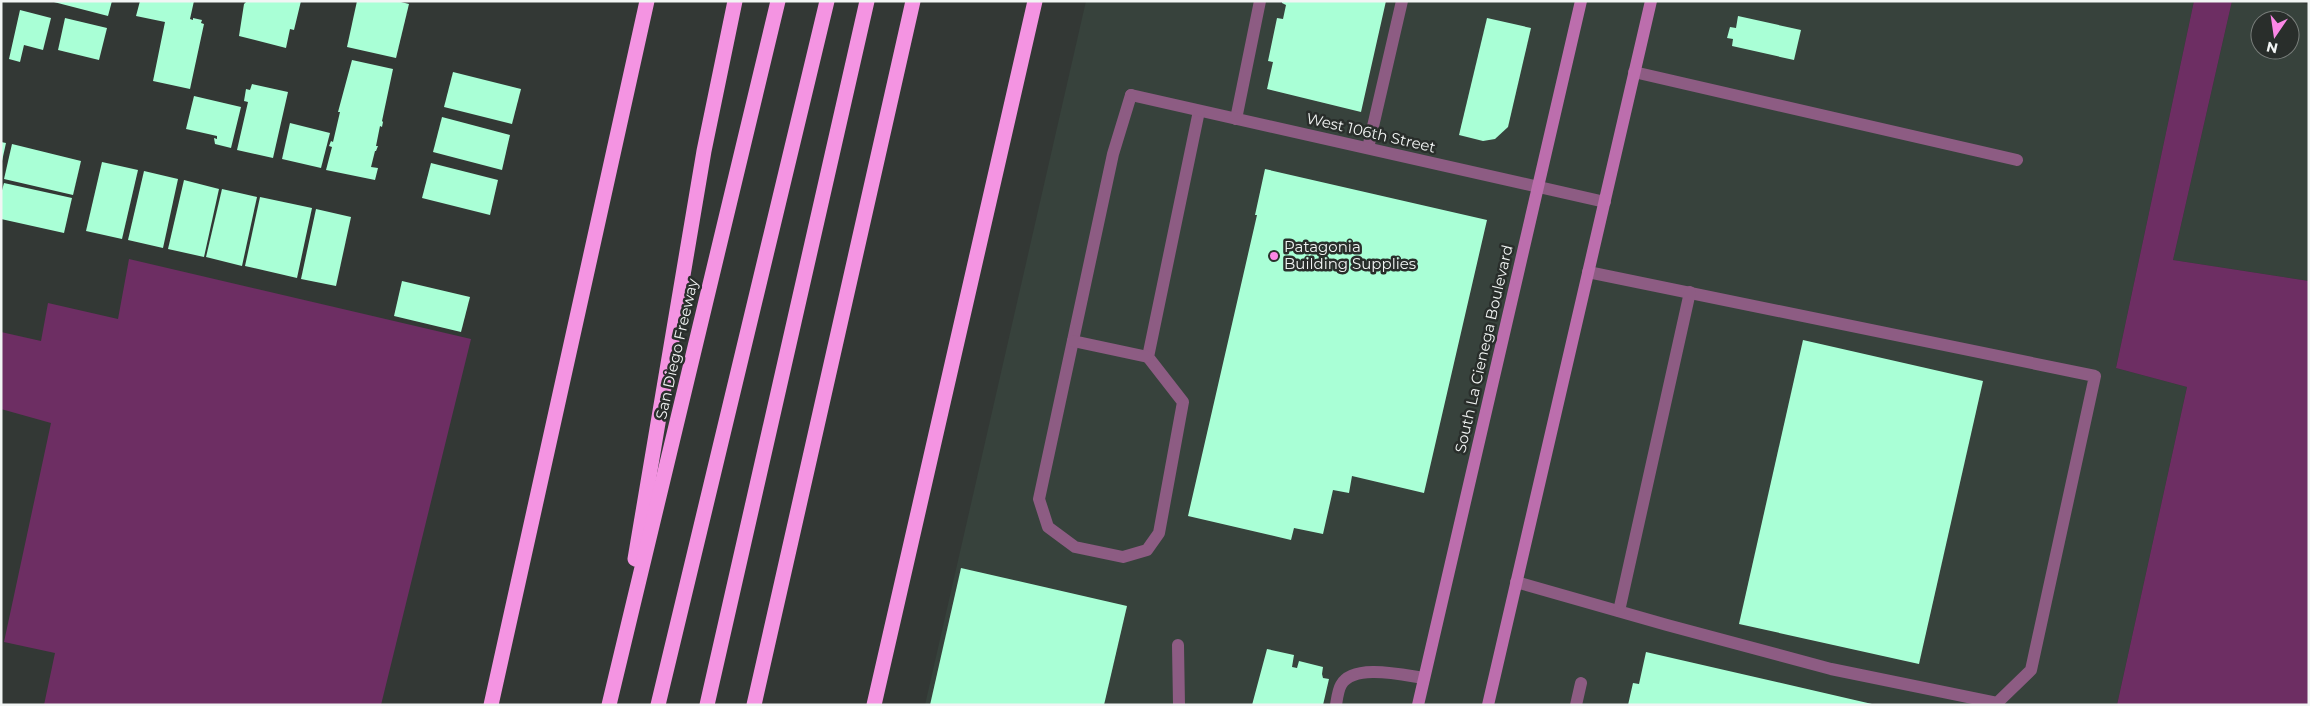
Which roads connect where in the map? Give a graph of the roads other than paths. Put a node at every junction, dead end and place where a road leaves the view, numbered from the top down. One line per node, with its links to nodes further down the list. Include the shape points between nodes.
1 (647, 1): 29 (highway)
2 (734, 1): 28 (highway, via 704,151)
3 (778, 1): 28 (highway, San Diego Freeway)
4 (827, 1): 30 (highway)
5 (867, 1): 31 (highway)
6 (913, 1): 32 (highway)
7 (1035, 1): 33 (highway)
8 (1260, 1): 14 (street)
9 (1402, 1): 15 (street)
10 (1581, 1): 17 (main road, South La Cienega Boulevard)
11 (1650, 1): 12 (main road)
12 (1634, 72): 16 (street); 18 (main road)
13 (1199, 111): 14 (street, West 106th Street); 21 (street, West 106th Street, via 1131,96 1113,154); 22 (street)
14 (1236, 119): 15 (street, West 106th Street)
15 (1368, 148): 17 (street, West 106th Street)
16 (2017, 160)
17 (1538, 187): 18 (street, West 106th Street); 26 (main road, South La Cienega Boulevard)
18 (1605, 202): 19 (main road)
19 (1588, 272): 20 (street); 23 (main road)
20 (1690, 292): 24 (street); 24 (street, via 2095,376 2031,670 1997,703 1831,668)
21 (1072, 341): 22 (street); 22 (street, via 1039,498 1048,528 1076,547 1123,557 1147,550 1159,534 1183,402)
22 (1148, 357)
23 (1516, 582): 24 (street); 37 (main road)
24 (1619, 611)
25 (1178, 645): 34 (street)
26 (1424, 678): 35 (street, via 1378,672 1354,673 1341,685); 36 (main road, South La Cienega Boulevard)
27 (1581, 683): 38 (street)
28 (611, 699)
29 (491, 705)
30 (658, 705)
31 (707, 705)
32 (754, 705)
33 (874, 705)
34 (1179, 705)
35 (1336, 705)
36 (1418, 705)
37 (1488, 705)
38 (1576, 705)

